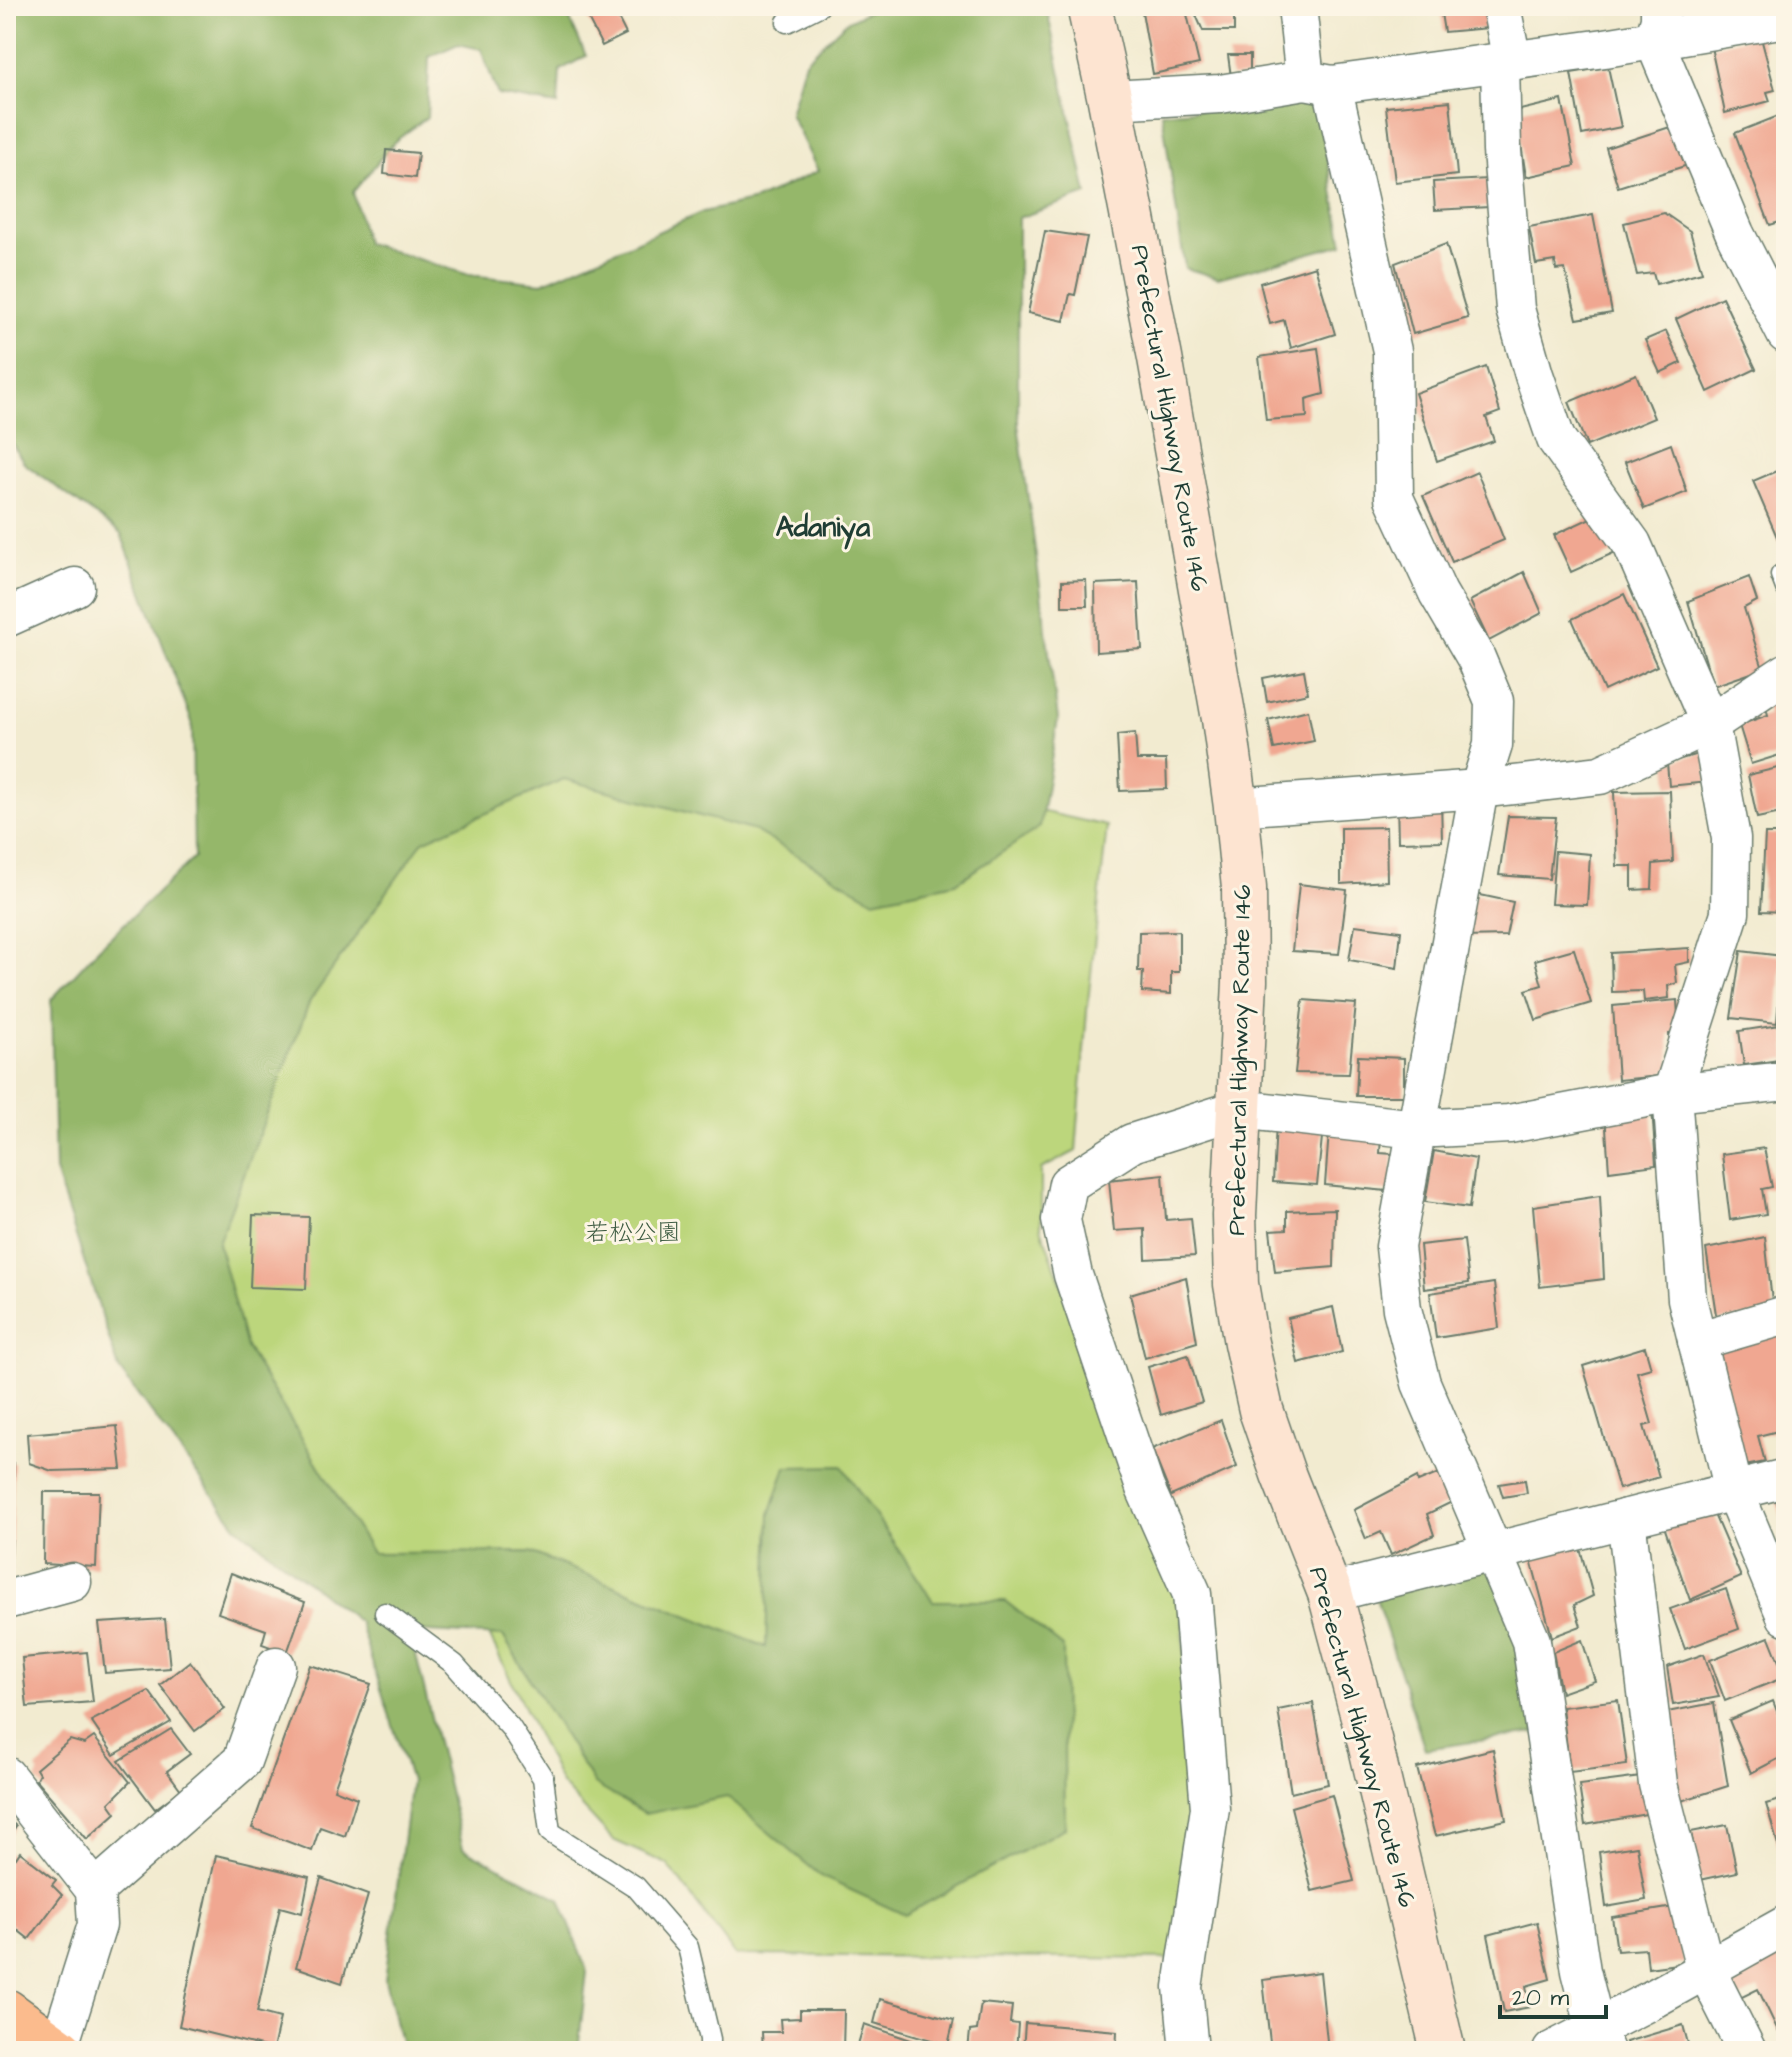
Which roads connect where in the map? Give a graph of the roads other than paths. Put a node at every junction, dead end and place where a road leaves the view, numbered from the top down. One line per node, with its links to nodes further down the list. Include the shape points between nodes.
1 (819, 6): 6 (lane)
2 (1089, 6): 10 (main road, Prefectural Highway Route 146)
3 (1297, 6): 9 (street)
4 (1501, 6): 8 (street)
5 (1786, 18): 7 (street)
6 (787, 22)
7 (1657, 23): 8 (street); 11 (street, via 1735,234)
8 (1506, 62): 9 (street); 15 (street, via 1502,151 1515,309 1534,375 1556,439 1632,544)
9 (1318, 82): 10 (street); 16 (street, via 1392,351 1394,498 1494,701 1493,745)
10 (1110, 100): 17 (main road, Prefectural Highway Route 146)
11 (1786, 334)
12 (75, 587): 13 (street)
13 (6, 618)
14 (1786, 673): 15 (street)
15 (1710, 724): 16 (street, via 1600,775); 19 (street, via 1731,838 1730,913)
16 (1479, 789): 17 (street); 21 (street)
17 (1236, 807): 20 (main road, Prefectural Highway Route 146, via 1245,981)
18 (1786, 1081): 19 (street)
19 (1672, 1093): 21 (street, via 1509,1124); 23 (street, via 1687,1299)
20 (1239, 1109): 21 (street); 29 (main road, Prefectural Highway Route 146, via 1236,1284 1246,1343 1261,1410); 42 (street, via 1132,1143 1068,1184 1061,1220 1073,1275 1145,1488 1192,1594 1210,1808 1183,1987)
21 (1416, 1129): 27 (street, via 1395,1247 1402,1309 1421,1383)
22 (1786, 1315): 23 (street)
23 (1697, 1341): 25 (street)
24 (1786, 1478): 25 (street)
25 (1734, 1491): 26 (street); 32 (street)
26 (1626, 1518): 27 (street); 37 (street, via 1658,1784)
27 (1492, 1551): 29 (street); 39 (street, via 1531,1641 1581,1971)
28 (72, 1582): 30 (street)
29 (1330, 1593): 43 (main road, Prefectural Highway Route 146)
30 (6, 1600)
31 (385, 1613): 41 (lane, via 454,1664 510,1727 543,1778 550,1832 636,1887 688,1947)
32 (1786, 1616)
33 (276, 1666): 35 (street, via 242,1761)
34 (6, 1776): 35 (street)
35 (95, 1890): 40 (street, via 97,1925)
36 (1786, 1925): 37 (street)
37 (1705, 1968): 39 (street); 45 (street)
38 (6, 2011): 40 (main road)
39 (1601, 2040): 44 (street)
40 (60, 2050)
41 (710, 2051)
42 (1189, 2051)
43 (1443, 2051)
44 (1552, 2051)
45 (1747, 2051)

